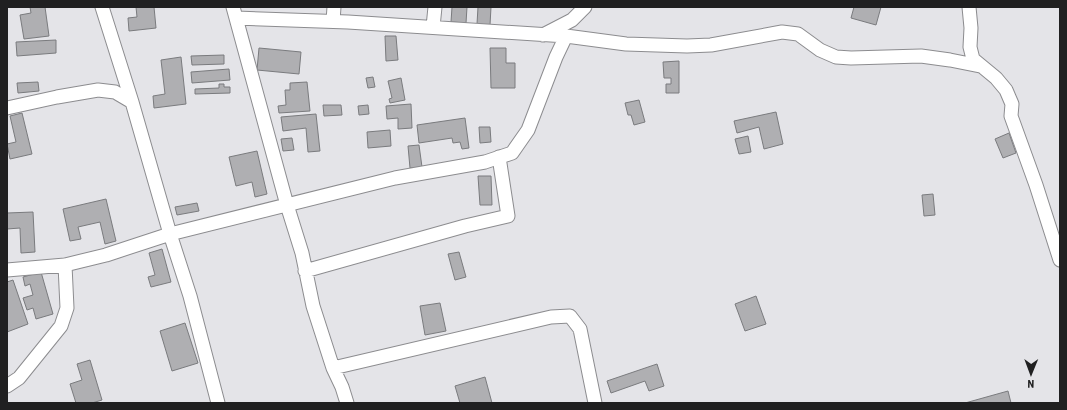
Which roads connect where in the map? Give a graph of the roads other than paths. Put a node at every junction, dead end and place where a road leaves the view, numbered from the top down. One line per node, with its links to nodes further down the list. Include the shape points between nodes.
1 (102, 7): 12 (street)
2 (334, 7): 7 (street)
3 (435, 7): 8 (street)
4 (585, 7): 9 (street, via 572,20)
5 (969, 7): 11 (street, via 970,47 973,59)
6 (235, 12): 7 (street); 15 (street)
7 (333, 21): 8 (street)
8 (433, 27): 9 (street)
9 (543, 35): 10 (street)
10 (566, 36): 11 (street, via 626,44 687,46 711,45 782,32 798,34 820,50 836,57 921,56); 14 (street, via 528,130 512,153)
11 (980, 66): 17 (street, via 996,78 1006,90 1012,104 1011,116)
12 (132, 102): 13 (street, via 115,92 98,90); 16 (street)
13 (7, 108)
14 (499, 157): 15 (street, via 485,162 395,178); 20 (street, via 508,216)
15 (287, 205): 16 (street); 20 (street)
16 (170, 234): 18 (street, via 106,255); 23 (street, via 190,296)
17 (1060, 260)
18 (65, 265): 19 (street); 22 (street, via 67,308 61,326 19,378)
19 (7, 270)
20 (305, 271): 21 (street, via 313,306)
21 (333, 368): 24 (street); 25 (street, via 551,317 570,316 580,329)
22 (7, 386)
23 (218, 403)
24 (347, 403)
25 (596, 403)

